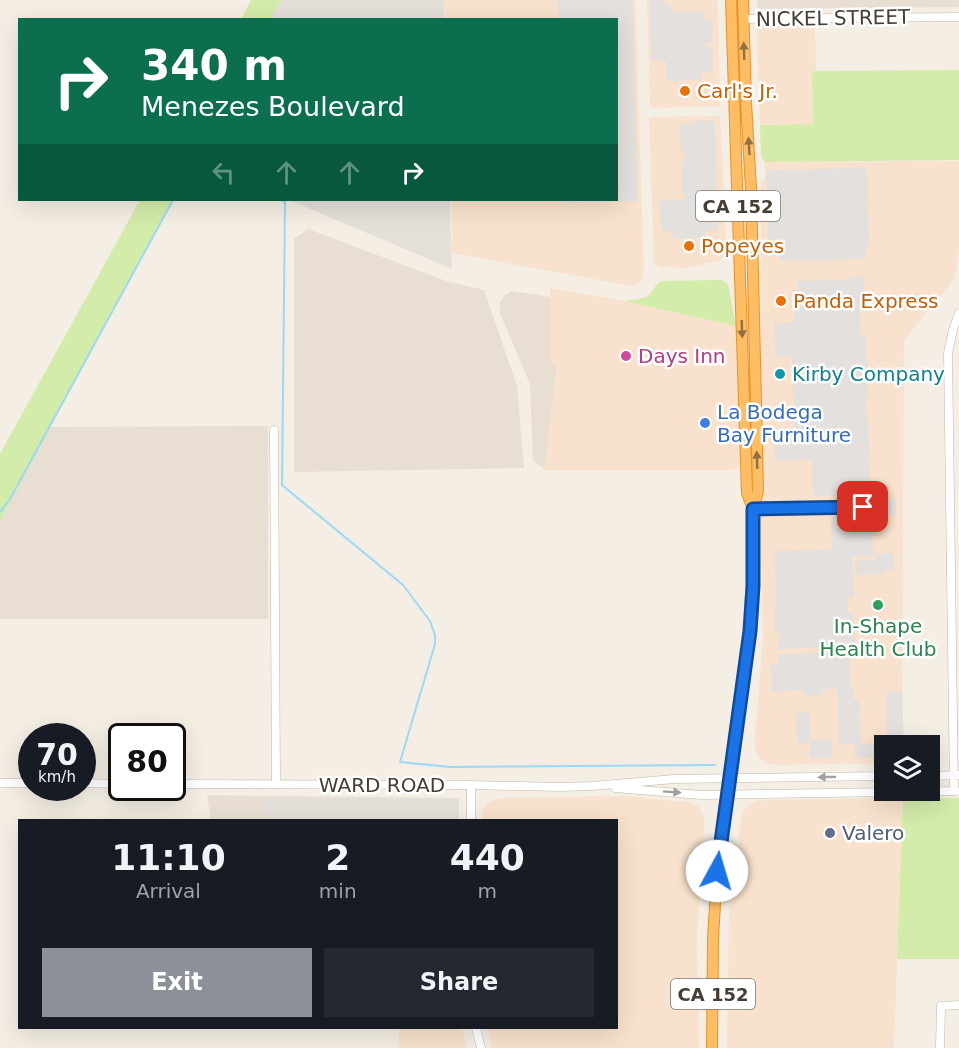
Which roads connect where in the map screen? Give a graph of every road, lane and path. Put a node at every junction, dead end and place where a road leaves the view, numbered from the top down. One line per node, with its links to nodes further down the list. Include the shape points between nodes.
1 (731, 0): 10 (highway, CA 152, one-way to 10, via 747,493)
2 (743, 0): 4 (highway, CA 152)
3 (959, 17): 4 (street, NICKEL STREET)
4 (743, 19): 10 (highway, CA 152, one-way to 4, via 758,492)
5 (959, 313): 6 (street)
6 (948, 353): 7 (street); 11 (street)
7 (959, 353)
8 (274, 430): 19 (street)
9 (863, 507): 10 (street)
10 (753, 509): 15 (highway, CA 152, via 750,631)
11 (955, 685): 12 (street)
12 (956, 775): 14 (street); 22 (street)
13 (874, 776): 15 (street, WARD ROAD, one-way to 15)
14 (940, 776)
15 (730, 777): 21 (street, WARD ROAD); 23 (highway, CA 152)
16 (0, 783): 17 (street)
17 (18, 783)
18 (186, 784): 19 (street, WARD ROAD)
19 (276, 784): 20 (street, WARD ROAD)
20 (471, 785): 21 (street, WARD ROAD); 24 (street)
21 (592, 786): 23 (street, WARD ROAD, one-way to 23)
22 (957, 791): 23 (street, WARD ROAD)
23 (727, 795): 28 (highway, CA 152, via 716,886)
24 (471, 819)
25 (959, 1005): 29 (street, via 941,1006)
26 (476, 1029): 27 (street)
27 (481, 1048)
28 (712, 1048)
29 (940, 1048)

